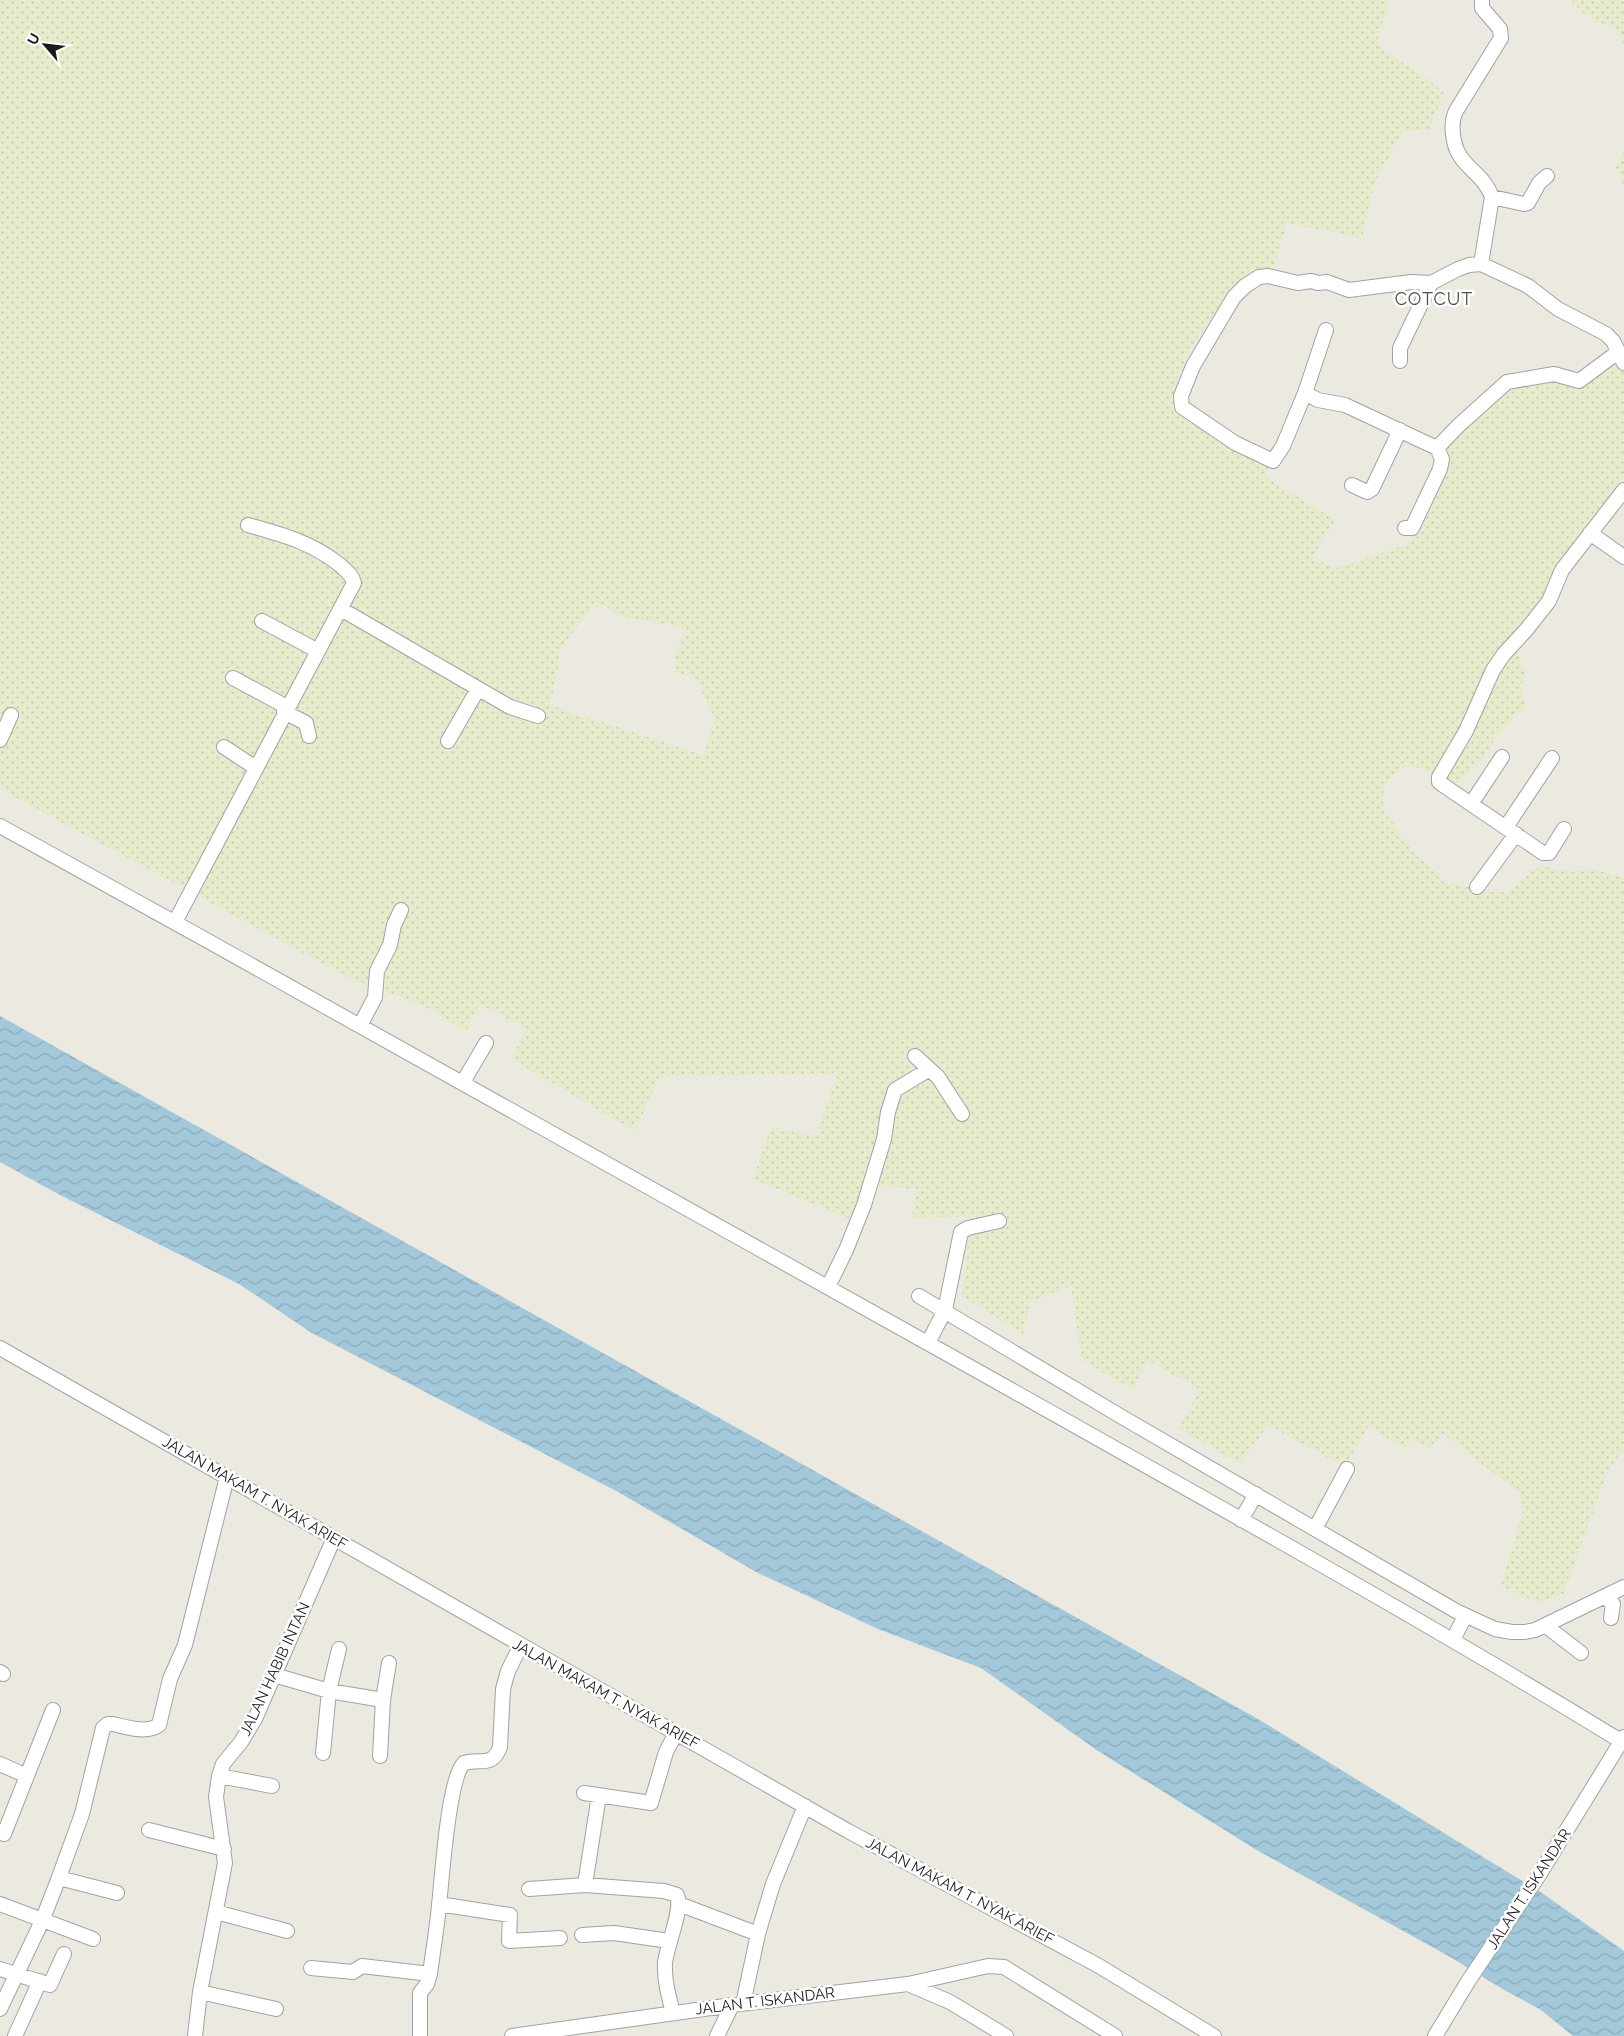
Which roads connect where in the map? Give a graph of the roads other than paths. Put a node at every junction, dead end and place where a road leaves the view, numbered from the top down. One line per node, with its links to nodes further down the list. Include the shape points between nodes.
1 (1482, 0): 3 (street, via 1482,8 1500,29 1501,38 1456,111 1452,124 1456,152 1488,187)
2 (1547, 176): 3 (street, via 1539,183 1528,203)
3 (1492, 197): 4 (street)
4 (1481, 264): 5 (street, via 1458,269); 7 (street, via 1528,286 1558,309 1606,334)
5 (1431, 283): 8 (street, via 1400,348); 9 (street, via 1411,282 1349,290 1327,282 1298,283 1259,277 1234,297 1193,366 1181,401 1186,411 1220,434 1273,461 1283,446)
6 (1326, 330): 9 (street)
7 (1621, 358): 11 (street, via 1579,381 1554,374 1507,382)
8 (1400, 361)
9 (1305, 393): 10 (street, via 1318,400 1345,405)
10 (1400, 430): 11 (street); 12 (street, via 1372,489 1367,492)
11 (1437, 448): 15 (street, via 1442,456 1442,466 1412,528)
12 (1352, 485)
13 (1624, 490): 16 (street)
14 (248, 526): 18 (street, via 305,542 351,575 354,583)
15 (1405, 528)
16 (1590, 533): 17 (street); 33 (street, via 1562,570 1549,601 1494,670 1466,731 1439,777 1442,785)
17 (1624, 557)
18 (341, 609): 20 (street); 22 (street)
19 (262, 621): 20 (street)
20 (318, 651): 23 (street)
21 (233, 678): 23 (street)
22 (478, 689): 25 (street, via 510,707); 28 (street)
23 (286, 709): 26 (street, via 306,723); 32 (street)
24 (11, 715): 27 (street)
25 (538, 716)
26 (310, 736)
27 (0, 740)
28 (448, 741)
29 (224, 747): 32 (street)
30 (1502, 757): 33 (street)
31 (1552, 758): 36 (street)
32 (256, 768): 39 (street)
33 (1472, 804): 36 (street)
34 (0, 826): 39 (street)
35 (1564, 829): 36 (street, via 1546,854)
36 (1510, 830): 37 (street)
37 (1477, 886)
38 (401, 910): 40 (street, via 390,945 377,971 375,997)
39 (177, 917): 40 (street)
40 (362, 1022): 44 (street)
41 (483, 1049): 44 (street)
42 (914, 1056): 43 (street)
43 (928, 1070): 45 (street, via 938,1077); 47 (street, via 895,1090 864,1204)
44 (462, 1082): 47 (street)
45 (962, 1114)
46 (999, 1222): 49 (street, via 961,1232)
47 (828, 1287): 50 (street)
48 (919, 1296): 49 (street)
49 (944, 1312): 50 (street); 54 (street)
50 (929, 1340): 55 (street)
51 (0, 1348): 53 (street, JALAN MAKAM T. NYAK ARIEF)
52 (1347, 1469): 56 (street)
53 (226, 1477): 57 (street, JALAN MAKAM T. NYAK ARIEF); 86 (street, via 185,1646 170,1679 159,1725 147,1729 108,1724 103,1728 82,1814)
54 (1255, 1496): 55 (street); 56 (street)
55 (1243, 1516): 63 (street)
56 (1315, 1529): 60 (street)
57 (334, 1538): 64 (street, JALAN MAKAM T. NYAK ARIEF); 68 (street, JALAN HABIB INTAN)
58 (1624, 1587): 59 (street)
59 (1605, 1597): 61 (street, via 1613,1604); 62 (street)
60 (1465, 1616): 62 (street, via 1495,1629 1512,1632); 63 (street)
61 (1610, 1618)
62 (1546, 1626): 66 (street)
63 (1453, 1640): 73 (street)
64 (520, 1646): 72 (street, JALAN MAKAM T. NYAK ARIEF); 91 (street, via 503,1689 497,1754 487,1761 464,1763 460,1769 449,1813)
65 (339, 1649): 69 (street)
66 (1581, 1653)
67 (389, 1663): 70 (street)
68 (274, 1675): 69 (street); 78 (street, JALAN HABIB INTAN, via 254,1719 223,1764)
69 (329, 1691): 70 (street); 74 (street)
70 (383, 1700): 75 (street)
71 (53, 1710): 77 (street)
72 (676, 1733): 81 (street, via 666,1752 651,1803); 82 (street, JALAN MAKAM T. NYAK ARIEF)
73 (1623, 1741): 123 (street, JALAN T. ISKANDAR)
74 (323, 1752)
75 (380, 1756)
76 (0, 1764): 77 (street)
77 (26, 1776): 84 (street)
78 (219, 1776): 79 (street); 85 (street, JALAN HABIB INTAN, via 216,1797)
79 (272, 1786)
80 (584, 1793): 81 (street)
81 (599, 1795): 87 (street)
82 (805, 1806): 96 (street, via 773,1884); 122 (street, JALAN MAKAM T. NYAK ARIEF, via 1099,1966)
83 (148, 1830): 85 (street)
84 (4, 1834)
85 (224, 1849): 93 (street, JALAN HABIB INTAN, via 225,1863)
86 (59, 1878): 89 (street); 94 (street)
87 (585, 1885): 88 (street); 92 (street, via 670,1892 677,1895)
88 (528, 1889)
89 (117, 1893)
90 (0, 1904): 94 (street)
91 (439, 1904): 98 (street, via 510,1916 509,1941); 105 (street)
92 (679, 1904): 96 (street); 100 (street)
93 (216, 1912): 95 (street); 108 (street, JALAN HABIB INTAN)
94 (42, 1921): 99 (street); 104 (street)
95 (287, 1931)
96 (758, 1934): 109 (street)
97 (582, 1935): 100 (street, via 614,1933)
98 (560, 1938)
99 (93, 1939)
100 (669, 1941): 112 (street, via 665,1965)
101 (64, 1954): 106 (street, via 50,1985)
102 (311, 1968): 105 (street, via 353,1972 362,1966)
103 (0, 1969): 104 (street)
104 (17, 1974): 106 (street); 110 (street)
105 (430, 1974): 116 (street, via 428,1984 420,1993)
106 (40, 1981): 114 (street)
107 (908, 1984): 109 (street, JALAN T. ISKANDAR); 120 (street, via 950,2002); 121 (street, JALAN T. ISKANDAR, via 988,1966 1004,1967)
108 (200, 1992): 111 (street); 115 (street, JALAN HABIB INTAN)
109 (738, 2004): 112 (street, JALAN T. ISKANDAR); 119 (street)
110 (0, 2009)
111 (276, 2009)
112 (673, 2013): 113 (street, JALAN T. ISKANDAR)
113 (606, 2022): 117 (street, JALAN T. ISKANDAR); 118 (street)
114 (15, 2036)
115 (195, 2036)
116 (420, 2036)
117 (512, 2036)
118 (602, 2036)
119 (717, 2036)
120 (1006, 2036)
121 (1115, 2036)
122 (1214, 2036)
123 (1435, 2036)

